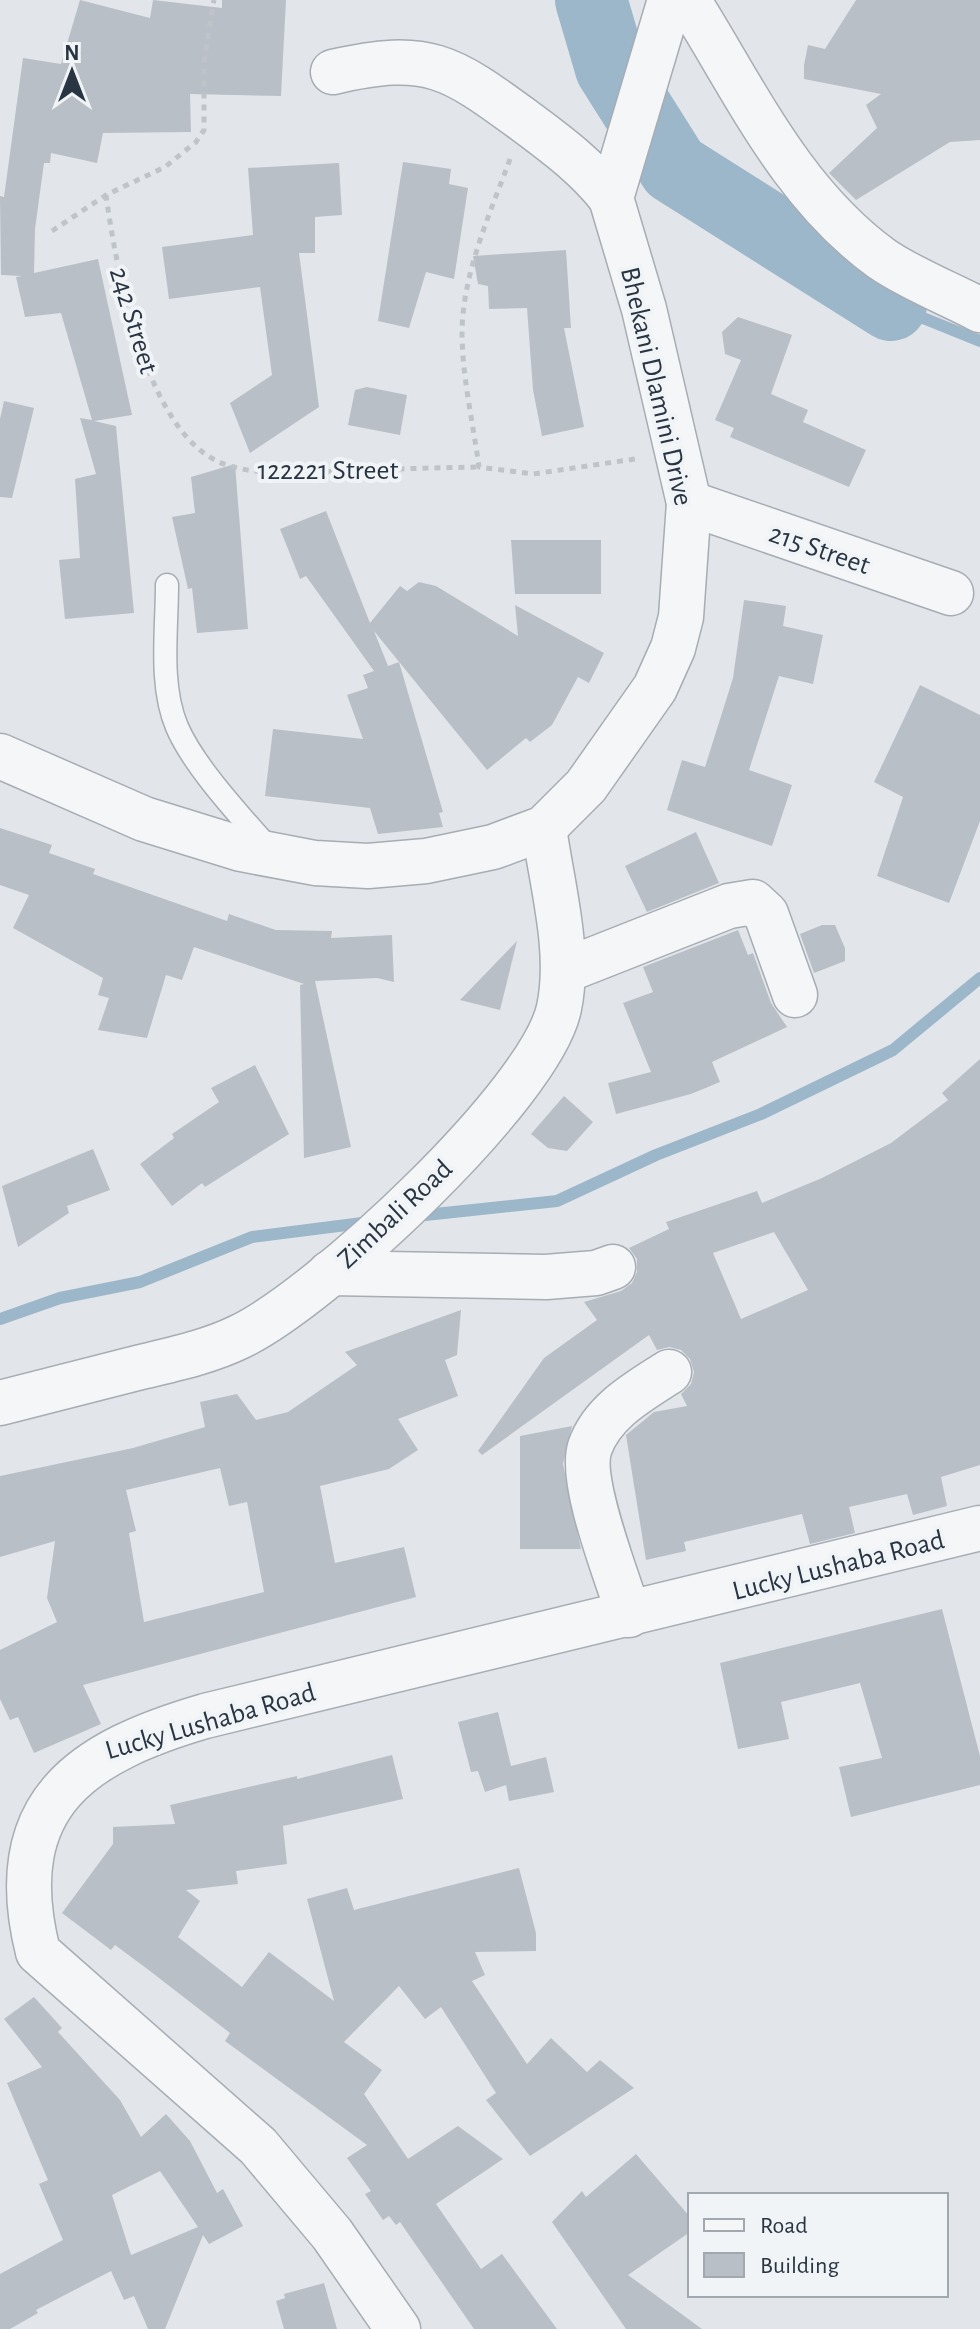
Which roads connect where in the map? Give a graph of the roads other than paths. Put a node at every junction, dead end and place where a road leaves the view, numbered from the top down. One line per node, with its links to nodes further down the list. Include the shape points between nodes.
1 (670, 0): 4 (street)
2 (688, 0): 5 (street, via 781,157 828,214 884,260)
3 (333, 72): 4 (street, Bhekani Dlamini Drive, via 375,62 421,64 470,80 588,169)
4 (616, 182): 6 (street, Bhekani Dlamini Drive)
5 (980, 310)
6 (689, 503): 8 (street, 215 Street); 10 (street, Bhekani Dlamini Drive, via 681,617 673,648 620,742)
7 (167, 585): 11 (lane, via 168,684 177,728 225,799)
8 (951, 593)
9 (0, 756): 11 (street, Bhekani Dlamini Drive, via 144,819)
10 (544, 828): 11 (street, Bhekani Dlamini Drive, via 493,847 426,861 368,866); 12 (street, Zimbali Road)
11 (275, 855)
12 (564, 971): 13 (street, via 729,906 753,902 766,914); 14 (street, Zimbali Road, via 559,1010 546,1046 524,1078 445,1168)
13 (795, 995)
14 (341, 1264): 15 (street, via 546,1277); 17 (street, Zimbali Road, via 240,1337)
15 (613, 1267)
16 (669, 1372): 19 (street, via 623,1402 589,1450 593,1498)
17 (0, 1403)
18 (980, 1528): 19 (street, Lucky Lushaba Road)
19 (629, 1615): 20 (street, Lucky Lushaba Road, via 130,1738 90,1755 33,1795 18,1814 10,1838 9,1893 17,1921 38,1952 258,2146 332,2234)
20 (398, 2329)

